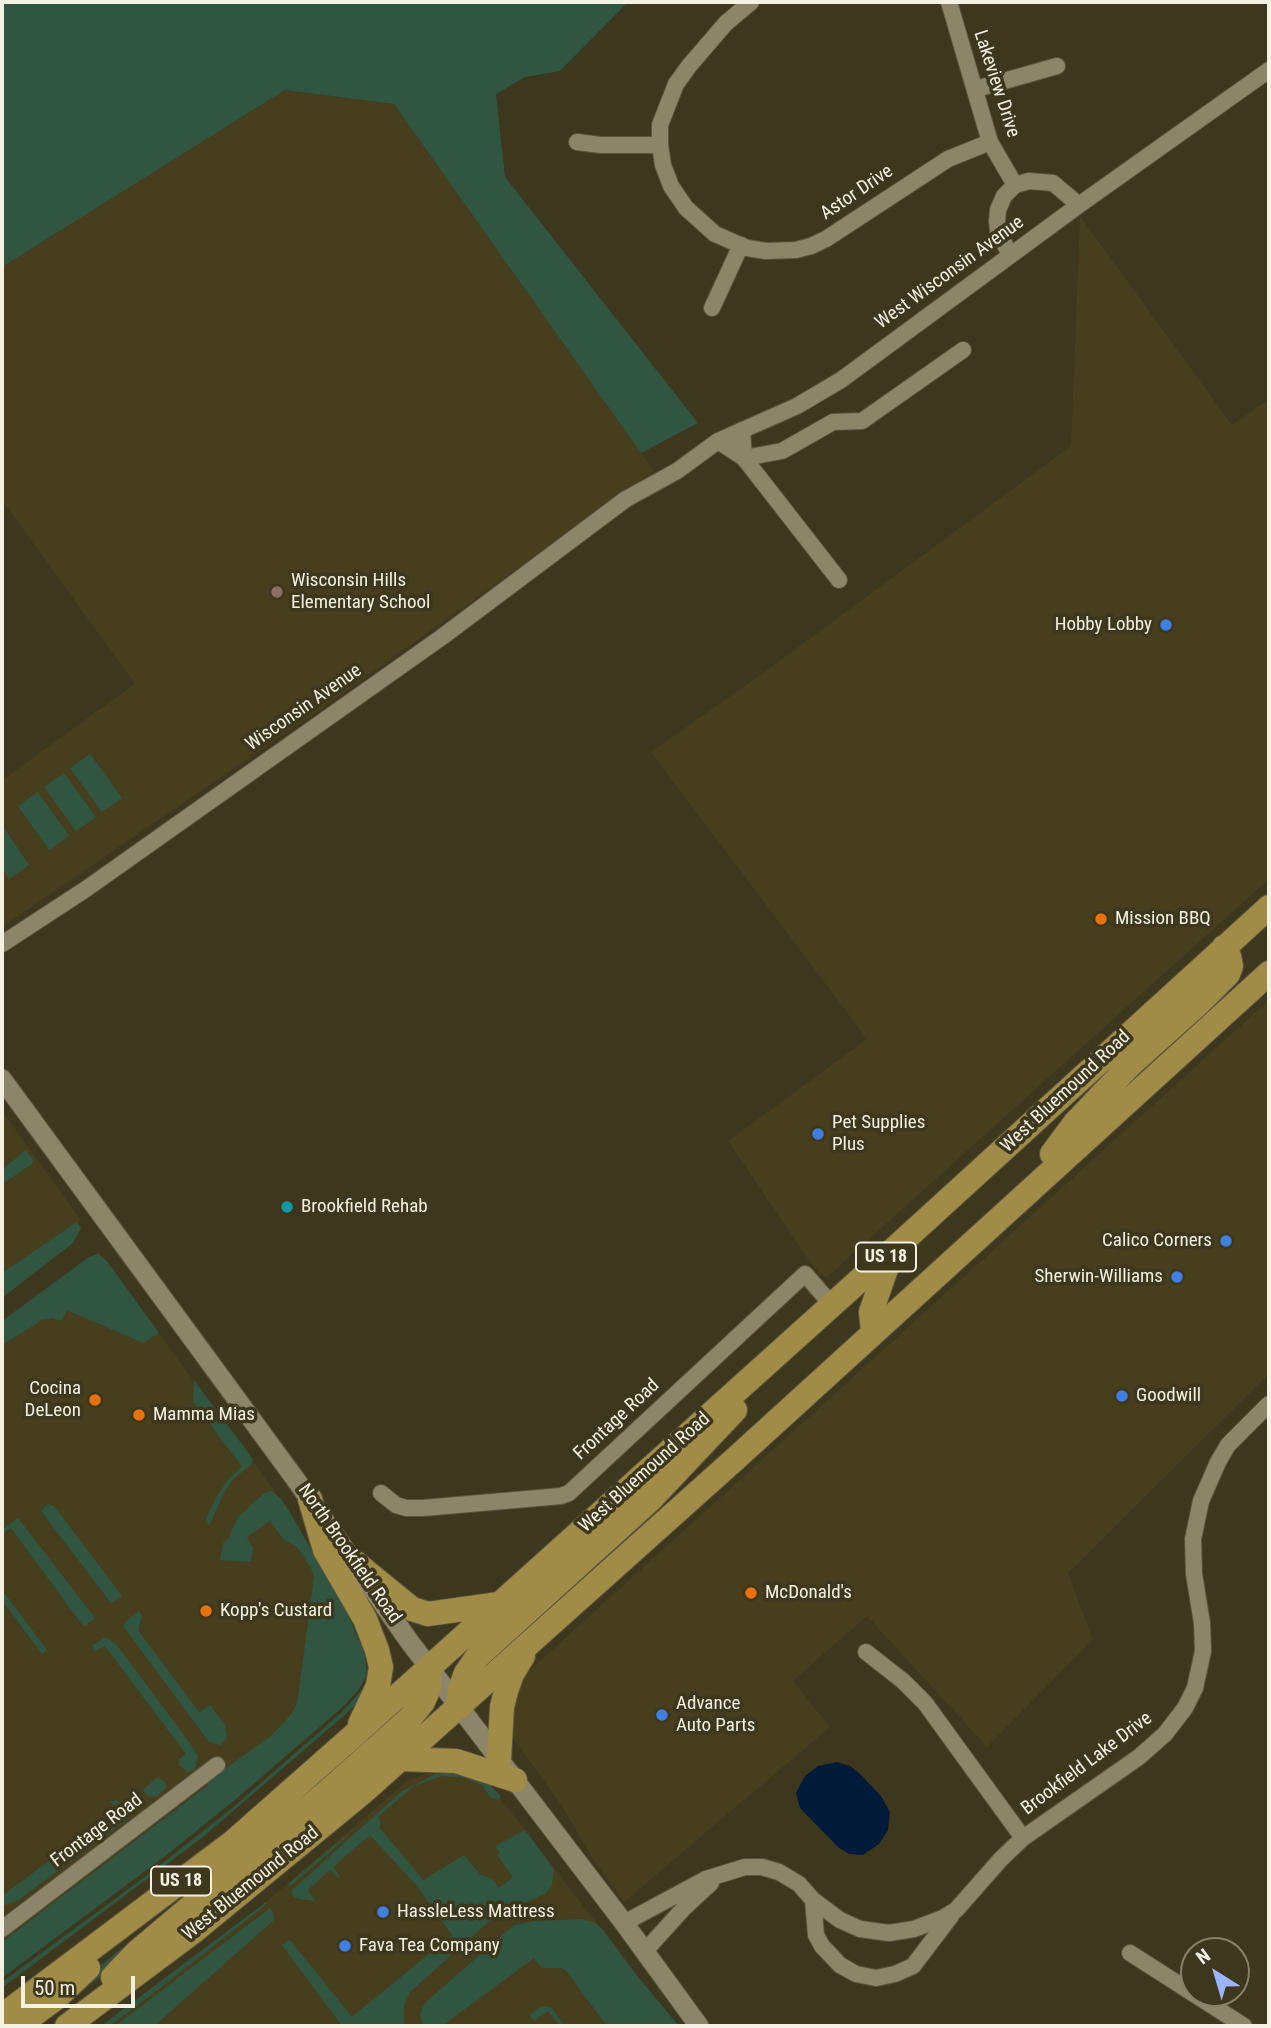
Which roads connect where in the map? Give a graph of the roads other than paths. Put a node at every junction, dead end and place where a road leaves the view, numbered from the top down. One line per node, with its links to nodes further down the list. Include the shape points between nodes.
1 (751, 2): 8 (street, via 726,23 676,84 660,125)
2 (949, 2): 5 (street, Lakeview Drive)
3 (1057, 66): 5 (street)
4 (1269, 70): 10 (street, West Wisconsin Avenue)
5 (976, 89): 7 (street, Lakeview Drive)
6 (577, 142): 8 (street)
7 (990, 142): 9 (street, Lakeview Drive); 11 (street, Astor Drive, via 948,159 811,246 781,252)
8 (660, 145): 11 (street, Astor Drive, via 671,186 685,208 715,234)
9 (1015, 186): 10 (street, via 1028,181 1053,183); 12 (street, via 1004,196 997,221)
10 (1079, 205): 12 (street, West Wisconsin Avenue)
11 (741, 245): 13 (street)
12 (1010, 255): 15 (street, West Wisconsin Avenue, via 841,380 797,406)
13 (712, 308)
14 (963, 350): 17 (street, via 862,421 833,422 782,451)
15 (742, 429): 16 (street, West Wisconsin Avenue); 17 (street)
16 (718, 441): 17 (street); 18 (street, West Wisconsin Avenue)
17 (744, 458): 19 (street)
18 (643, 489): 21 (street, Wisconsin Avenue, via 86,890)
19 (839, 580)
20 (1269, 907): 22 (main road, West Bluemound Road / US 18)
21 (2, 944)
22 (1224, 947): 25 (main road, via 1231,966 1228,974 1075,1123); 26 (main road, West Bluemound Road / US 18)
23 (1269, 973): 25 (main road, West Bluemound Road / US 18)
24 (2, 1079): 32 (street, North Brookfield Road)
25 (1023, 1195): 28 (main road, West Bluemound Road / US 18)
26 (892, 1251): 27 (main road, West Bluemound Road / US 18); 28 (main road, via 871,1312)
27 (832, 1305): 29 (main road, West Bluemound Road / US 18); 31 (street, Frontage Road, via 806,1274 569,1493 423,1508 396,1505)
28 (873, 1332): 35 (main road, West Bluemound Road / US 18)
29 (783, 1349): 34 (main road, West Bluemound Road / US 18); 38 (main road, via 730,1417 651,1499 477,1657 460,1689)
30 (1269, 1404): 44 (street, Brookfield Lake Drive, via 1228,1445 1201,1501 1193,1539 1203,1651 1195,1688 1185,1708 1165,1734 1139,1756)
31 (381, 1493)
32 (310, 1499): 33 (street, North Brookfield Road); 39 (main road, via 325,1550 365,1619 381,1667 373,1698)
33 (351, 1559): 34 (main road, via 412,1609 428,1614); 37 (street, North Brookfield Road)
34 (499, 1604): 37 (main road, West Bluemound Road / US 18)
35 (534, 1640): 38 (main road, West Bluemound Road / US 18); 41 (main road, via 506,1691)
36 (866, 1653): 44 (street, via 925,1703)
37 (429, 1667): 38 (street, North Brookfield Road); 39 (main road, West Bluemound Road / US 18); 55 (main road, via 429,1688 410,1718 137,1952)
38 (459, 1707): 40 (main road, West Bluemound Road / US 18); 41 (street, North Brookfield Road)
39 (352, 1737): 48 (main road, West Bluemound Road / US 18, via 233,1842)
40 (400, 1759): 43 (main road, via 456,1761); 55 (main road, West Bluemound Road / US 18, via 255,1883)
41 (499, 1759): 43 (street, North Brookfield Road)
42 (217, 1765): 50 (street, Frontage Road)
43 (515, 1780): 49 (street, North Brookfield Road)
44 (1023, 1838): 47 (street, Brookfield Lake Drive)
45 (728, 1871): 46 (street, Brookfield Lake Drive, via 762,1867 779,1872); 49 (street, Brookfield Lake Drive); 51 (street, via 684,1908)
46 (813, 1900): 47 (street, Brookfield Lake Drive, via 860,1929 889,1933 929,1925); 47 (street, Brookfield Lake Drive, via 816,1935 822,1946 840,1965 876,1978 913,1966)
47 (956, 1910)
48 (139, 1914): 53 (main road, West Bluemound Road / US 18); 54 (main road, via 77,1979)
49 (624, 1923): 51 (street, North Brookfield Road)
50 (2, 1929)
51 (645, 1951): 56 (street, North Brookfield Road)
52 (1130, 1953): 57 (street)
53 (2, 2015)
54 (18, 2026)
55 (67, 2026)
56 (699, 2026)
57 (1244, 2026)

